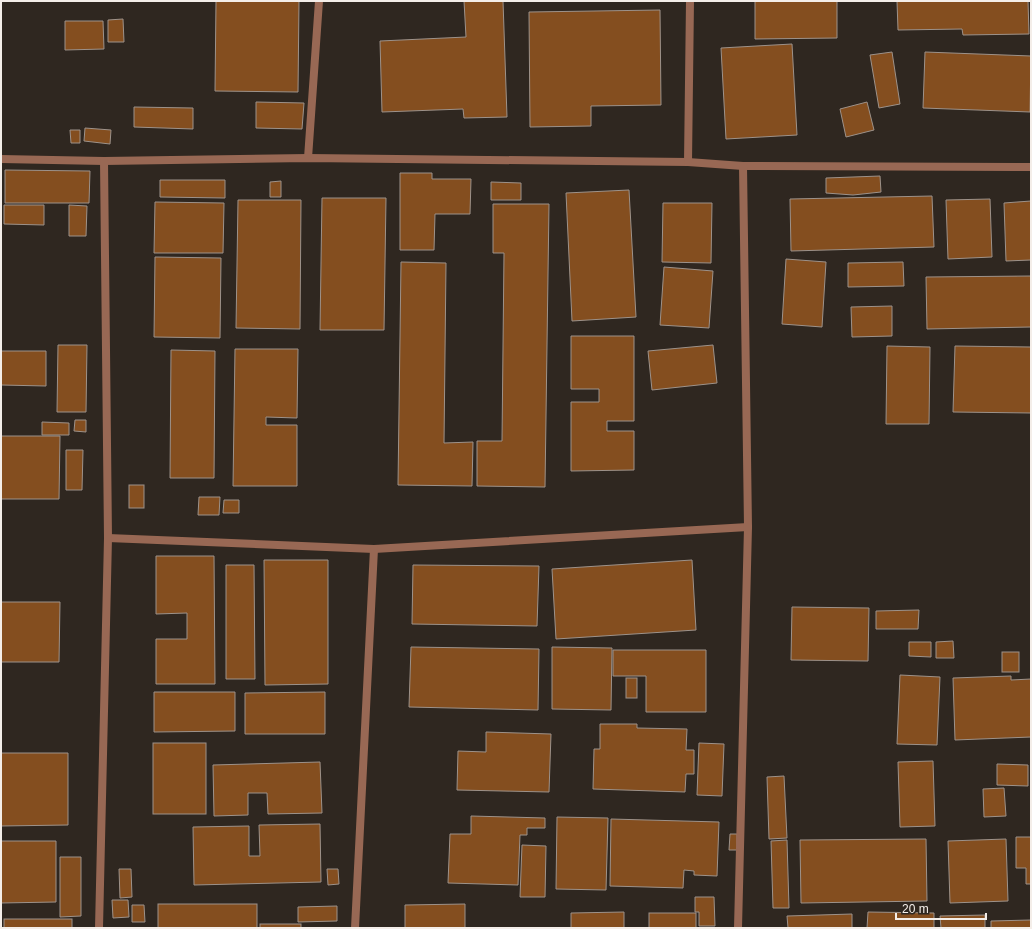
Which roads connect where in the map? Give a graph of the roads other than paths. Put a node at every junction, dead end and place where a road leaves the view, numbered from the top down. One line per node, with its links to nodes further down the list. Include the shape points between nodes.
1 (319, 1): 3 (street)
2 (690, 1): 6 (street)
3 (308, 158): 5 (street); 6 (street)
4 (1, 159): 5 (street)
5 (104, 161): 10 (street)
6 (688, 162): 7 (street)
7 (743, 166): 8 (street); 9 (street)
8 (1031, 167)
9 (748, 527): 11 (street); 14 (street)
10 (108, 538): 11 (street); 12 (street)
11 (374, 549): 13 (street)
12 (99, 928)
13 (354, 928)
14 (738, 928)

